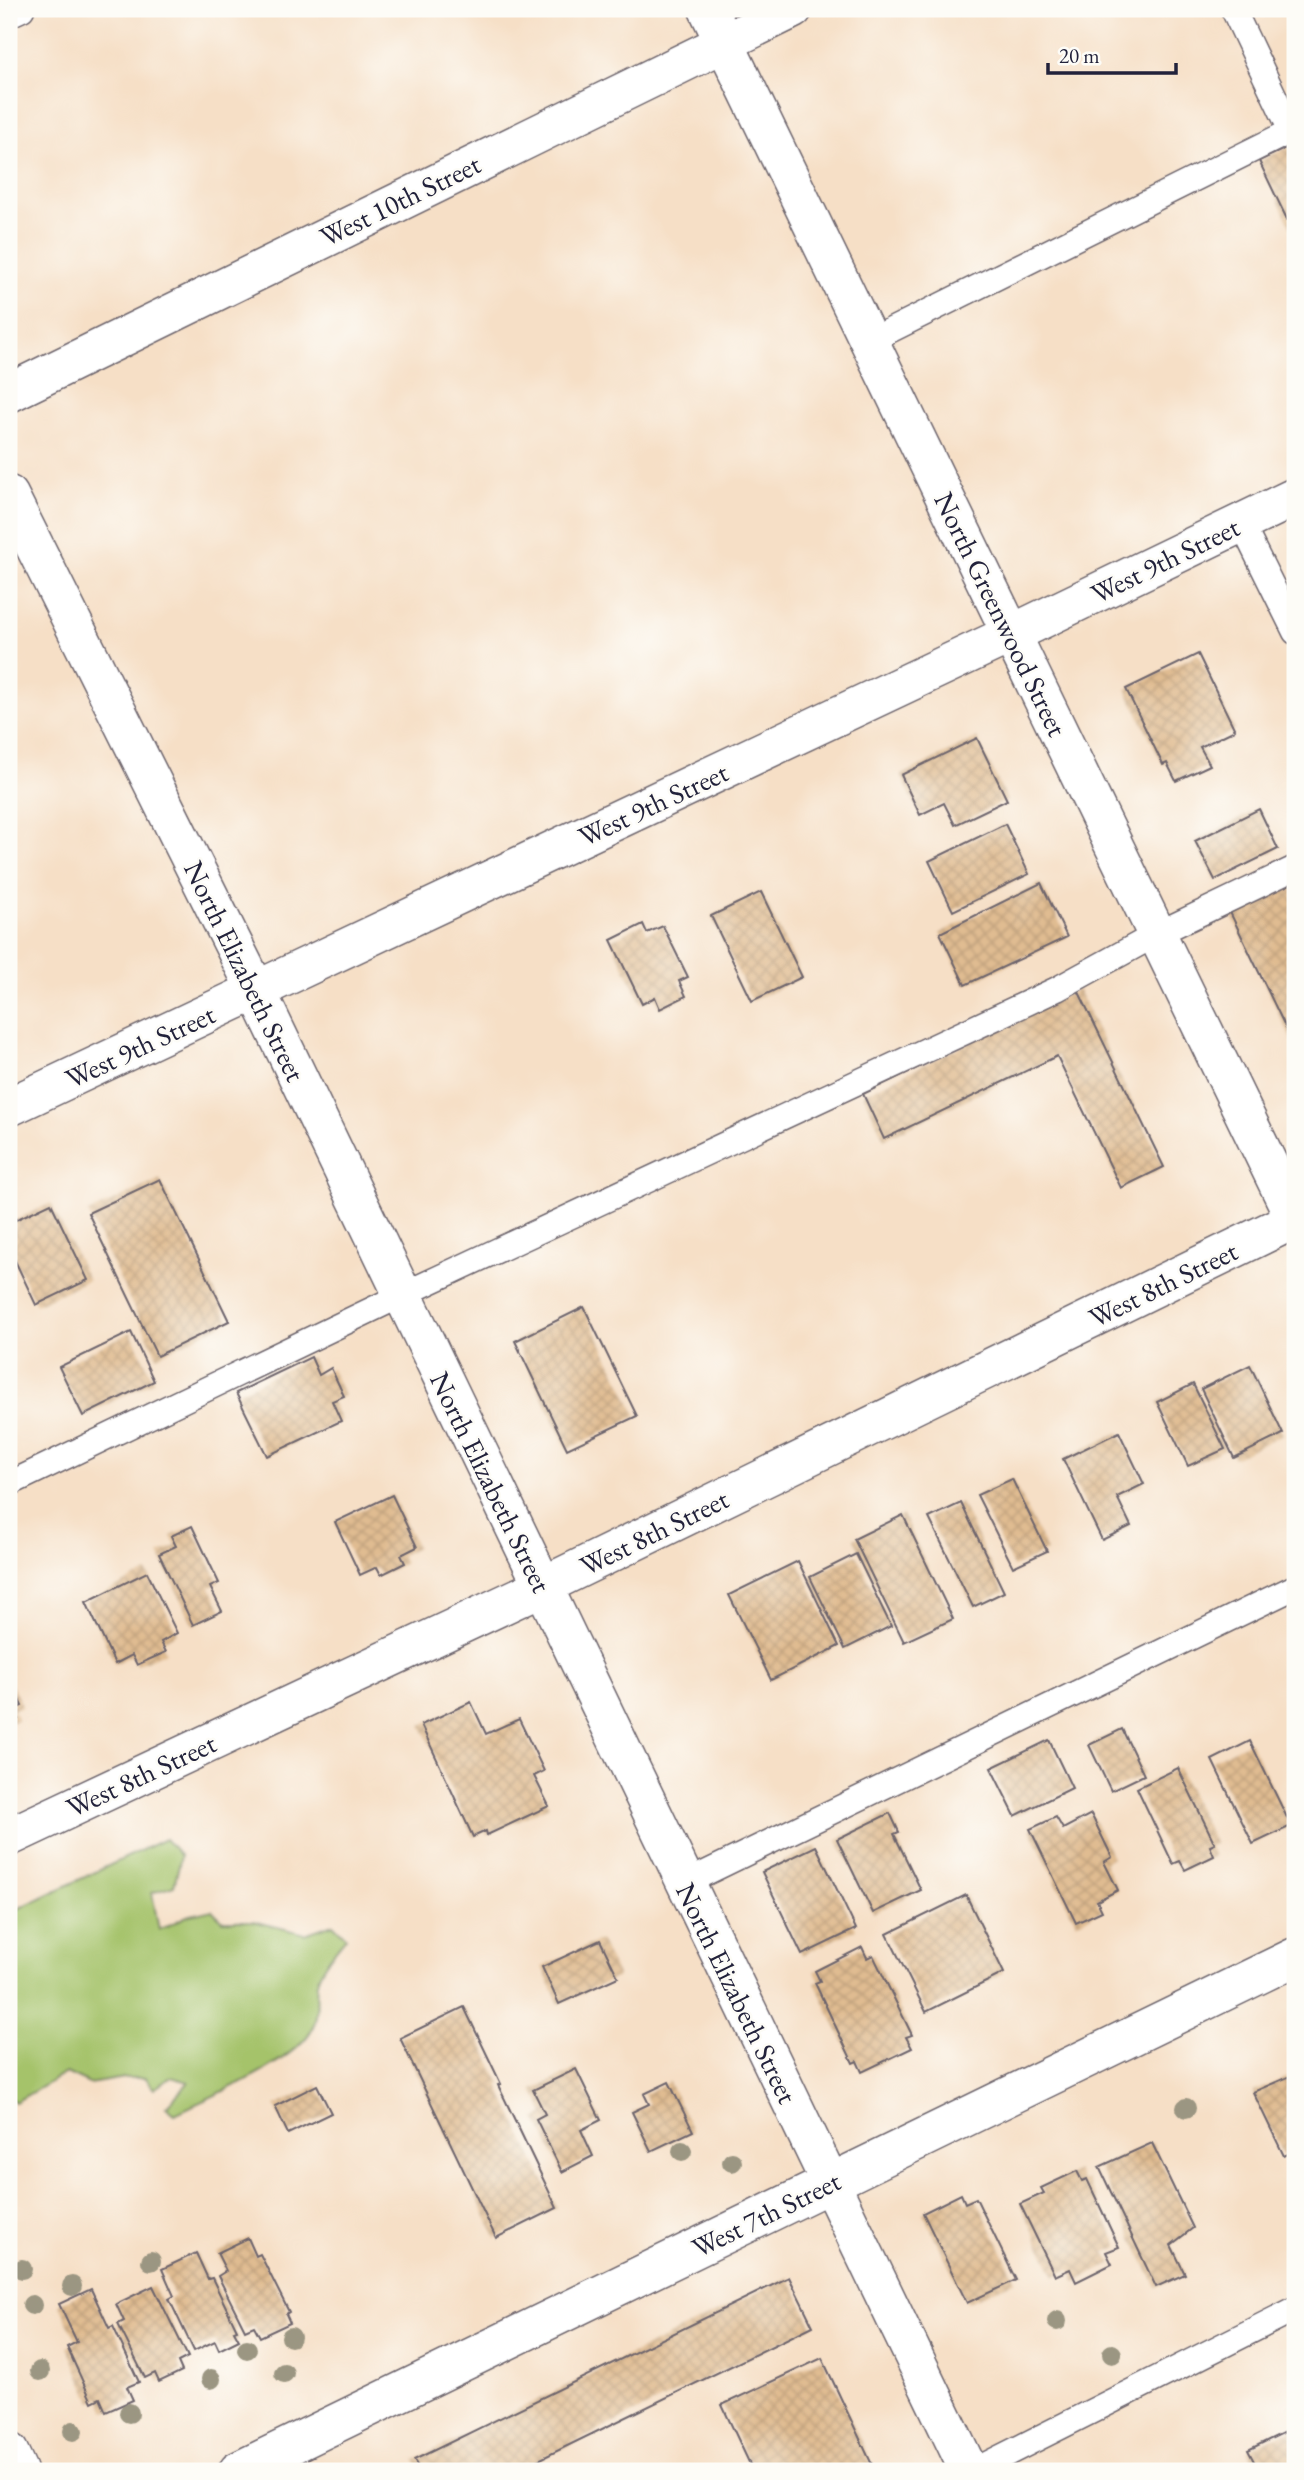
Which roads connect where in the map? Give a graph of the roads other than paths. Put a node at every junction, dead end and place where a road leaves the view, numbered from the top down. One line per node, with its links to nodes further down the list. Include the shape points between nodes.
1 (22, 9): 4 (lane)
2 (793, 9): 5 (street, West 10th Street)
3 (1233, 9): 6 (lane)
4 (9, 15)
5 (715, 25): 7 (street, North Greenwood Street); 8 (street, West 10th Street)
6 (1293, 130): 7 (lane)
7 (869, 341): 13 (street, North Greenwood Street)
8 (9, 393)
9 (9, 495): 16 (street, North Elizabeth Street)
10 (1295, 497): 11 (street, West 9th Street)
11 (1241, 523): 12 (lane); 13 (street, West 9th Street)
12 (1295, 632)
13 (1011, 634): 15 (street, North Greenwood Street); 16 (street, West 9th Street)
14 (1295, 868): 15 (lane)
15 (1157, 934): 18 (street, North Greenwood Street); 19 (lane, via 1057,989)
16 (257, 992): 17 (street, West 9th Street); 19 (street, North Elizabeth Street)
17 (9, 1107)
18 (1295, 1219): 21 (street, West 8th Street)
19 (401, 1294): 20 (lane); 21 (street, North Elizabeth Street)
20 (9, 1484)
21 (541, 1587): 23 (street, West 8th Street); 24 (street, North Elizabeth Street)
22 (1295, 1587): 24 (lane)
23 (9, 1837)
24 (685, 1883): 26 (street, North Elizabeth Street)
25 (1295, 1958): 26 (street, West 7th Street)
26 (829, 2183): 30 (street, West 7th Street); 31 (street, North Elizabeth Street)
27 (1295, 2309): 31 (lane)
28 (9, 2452): 29 (street)
29 (18, 2471)
30 (238, 2471)
31 (971, 2471)

